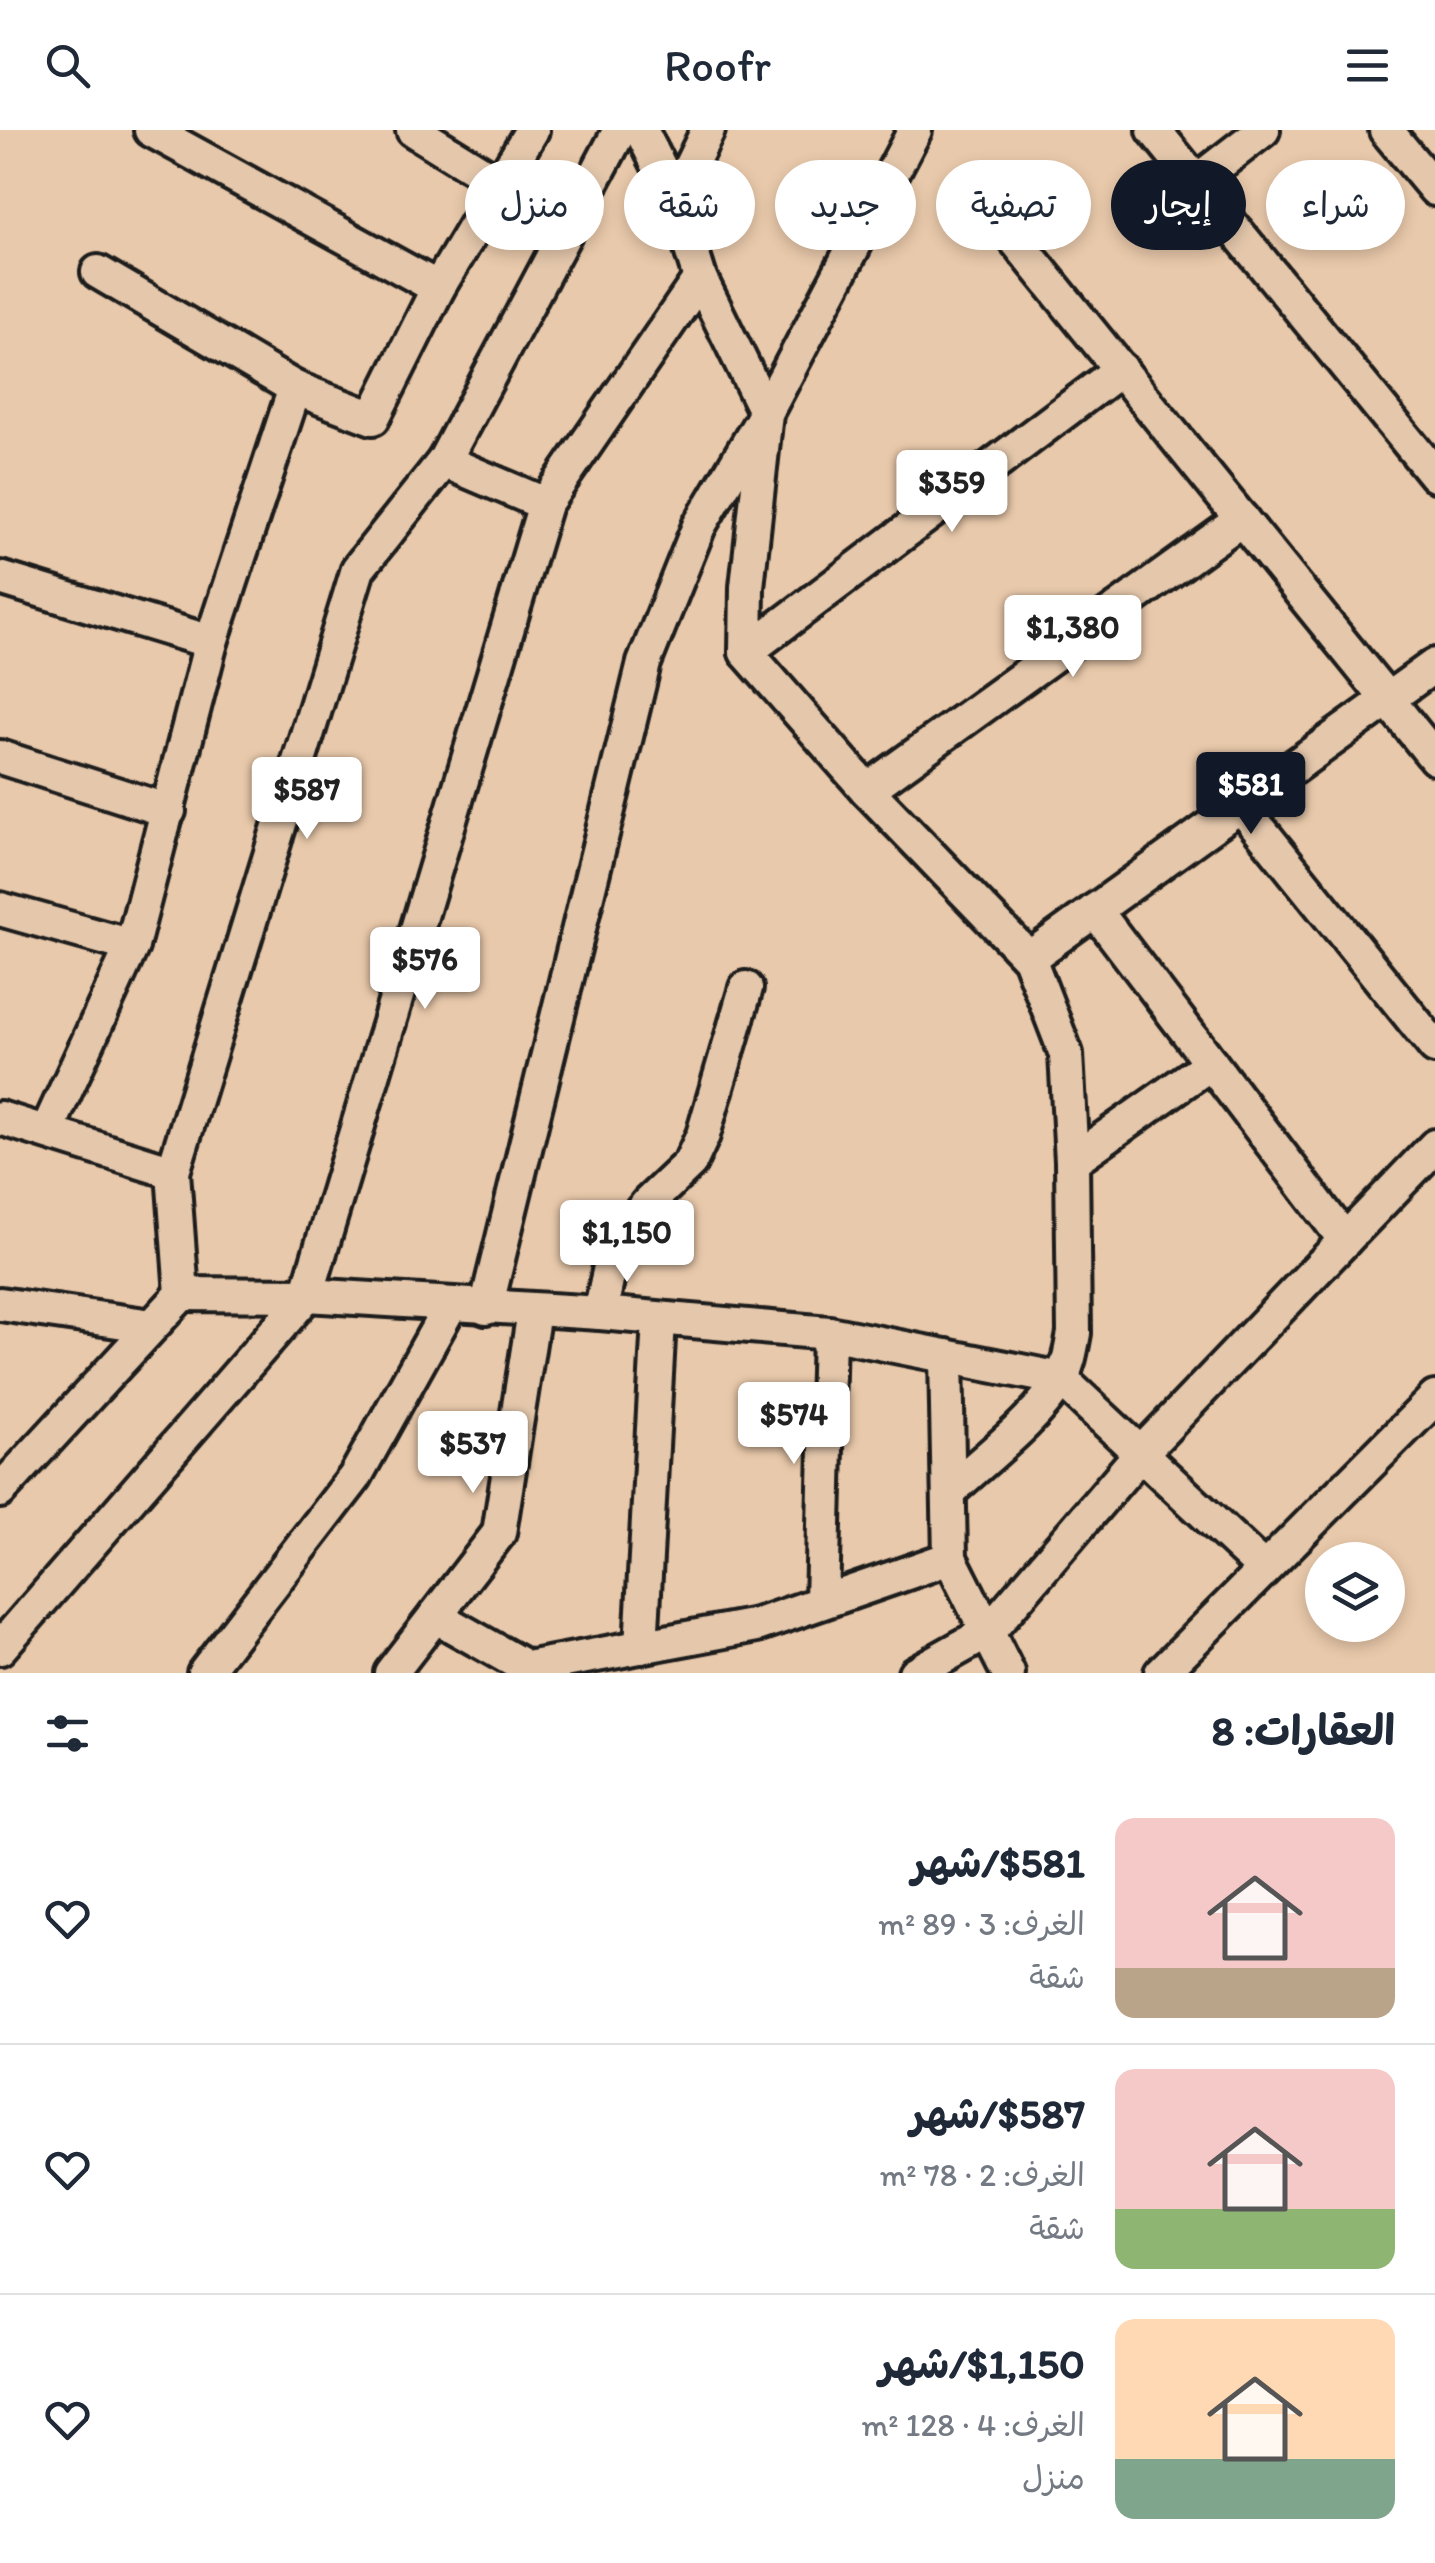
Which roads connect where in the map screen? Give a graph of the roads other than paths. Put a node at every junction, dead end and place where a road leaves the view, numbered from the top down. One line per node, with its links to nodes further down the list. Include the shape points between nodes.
1 (151, 130): 24 (street)
2 (412, 130): 16 (street)
3 (532, 130): 11 (street)
4 (620, 130): 28 (street)
5 (641, 130): 12 (street)
6 (708, 130): 13 (street)
7 (916, 130): 27 (street)
8 (1154, 130): 14 (street)
9 (1263, 130): 15 (street)
10 (1386, 130): 17 (street)
11 (516, 160)
12 (656, 160)
13 (693, 160)
14 (1178, 160)
15 (1224, 160)
16 (465, 162)
17 (1435, 189)
18 (1246, 243): 29 (street)
19 (465, 245): 24 (street)
20 (691, 250): 23 (street)
21 (1024, 250): 25 (street)
22 (98, 272): 26 (street)
23 (700, 278): 27 (street); 30 (street)
24 (438, 288): 26 (street, via 373,418)
25 (1121, 369): 31 (street); 34 (street)
26 (295, 388): 33 (street)
27 (766, 413): 34 (street); 59 (street, via 700,526 644,663)
28 (444, 462): 30 (street); 53 (street, via 358,569)
29 (1435, 475)
30 (545, 504): 56 (street)
31 (1242, 518): 36 (street); 39 (street)
32 (0, 578): 33 (street)
33 (212, 642): 41 (street)
34 (746, 652): 39 (street)
35 (1435, 666): 36 (street)
36 (1390, 700): 38 (street); 40 (street)
37 (0, 757): 41 (street)
38 (1435, 758)
39 (867, 790): 45 (street)
40 (1241, 806): 43 (street); 47 (street)
41 (169, 812): 44 (street)
42 (0, 908): 44 (street)
43 (1095, 910): 45 (street); 48 (street)
44 (132, 946): 50 (street)
45 (1028, 958): 52 (street, via 1066,1054)
46 (746, 988): 61 (street, via 703,1135 690,1163 614,1244)
47 (1435, 1047)
48 (1211, 1063): 52 (street); 54 (street)
49 (0, 1118): 50 (street)
50 (47, 1131): 53 (street)
51 (1435, 1146): 54 (street)
52 (1072, 1161): 66 (street, via 1074,1333)
53 (173, 1172): 55 (street)
54 (1345, 1240): 68 (street)
55 (182, 1294): 56 (street); 63 (street)
56 (307, 1295): 58 (street); 77 (street)
57 (0, 1304): 63 (street)
58 (450, 1306): 59 (street); 78 (street, via 355,1477)
59 (486, 1308): 60 (street)
60 (534, 1310): 61 (street); 74 (street, via 499,1533)
61 (600, 1314): 62 (street)
62 (659, 1320): 64 (street); 76 (street)
63 (152, 1326): 69 (street)
64 (829, 1333): 65 (street); 73 (street)
65 (946, 1356): 66 (street); 70 (street)
66 (1061, 1379): 68 (street); 70 (street)
67 (1435, 1398): 72 (street)
68 (1140, 1454): 72 (street); 75 (street)
69 (0, 1491)
70 (949, 1492): 71 (street)
71 (950, 1558): 73 (street); 75 (street)
72 (1264, 1569): 82 (street)
73 (822, 1602): 76 (street, via 757,1625)
74 (435, 1616): 76 (street, via 527,1668); 79 (street)
75 (988, 1632): 80 (street); 81 (street)
76 (640, 1647)
77 (0, 1648)
78 (204, 1673)
79 (392, 1673)
80 (916, 1673)
81 (1008, 1673)
82 (1161, 1673)

